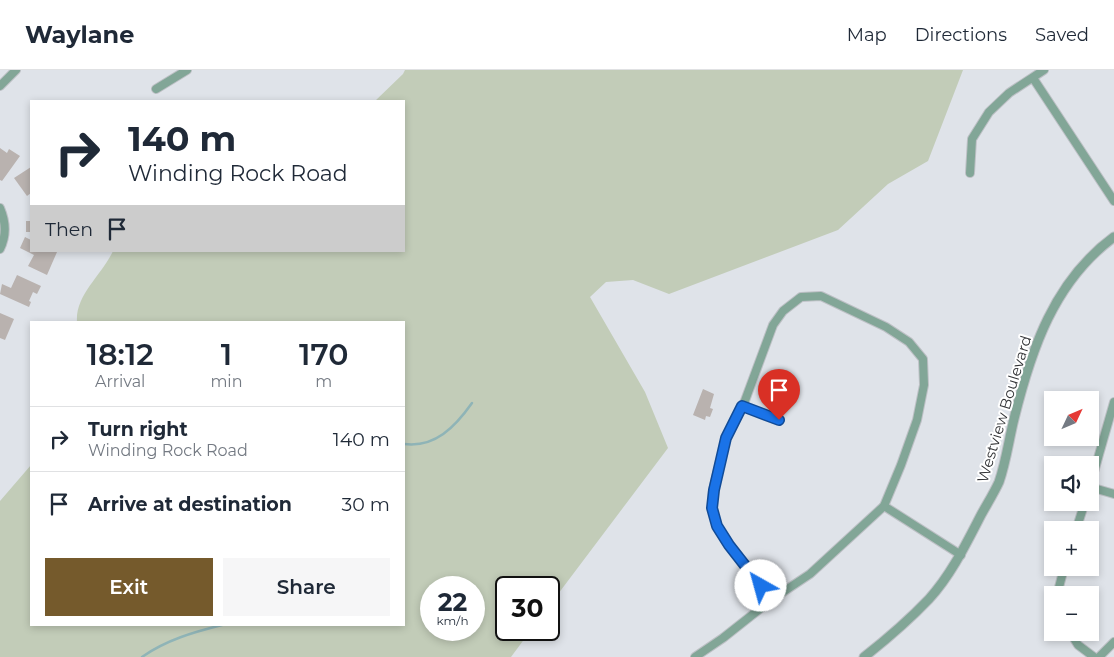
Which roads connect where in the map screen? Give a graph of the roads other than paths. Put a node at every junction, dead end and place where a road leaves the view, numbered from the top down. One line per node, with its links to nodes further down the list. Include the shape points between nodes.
1 (16, 70): 5 (street)
2 (187, 70): 6 (street)
3 (1044, 70): 4 (street)
4 (1033, 78): 7 (street, via 1009,93 989,112 972,139); 8 (street)
5 (0, 86)
6 (156, 89)
7 (970, 173)
8 (1114, 201)
9 (0, 208): 11 (street, via 6,221)
10 (1114, 237): 19 (street, Westview Boulevard, via 1076,274 1053,306 1032,354 999,481)
11 (0, 249)
12 (1114, 402): 15 (street)
13 (742, 406): 14 (street); 18 (street, via 773,326 783,311 801,297 821,296 886,327 909,342 923,358 924,385 917,420); 20 (street, via 726,438 712,508 717,526 729,545)
14 (779, 420)
15 (1099, 456)
16 (1099, 489): 17 (street)
17 (1114, 494)
18 (884, 506): 19 (street); 20 (street, via 810,574)
19 (961, 555): 24 (street, Westview Boulevard, via 930,597)
20 (771, 600): 23 (street)
21 (1076, 641): 25 (street)
22 (1114, 642): 26 (street)
23 (695, 657)
24 (864, 657)
25 (1094, 657)
26 (1099, 657)

